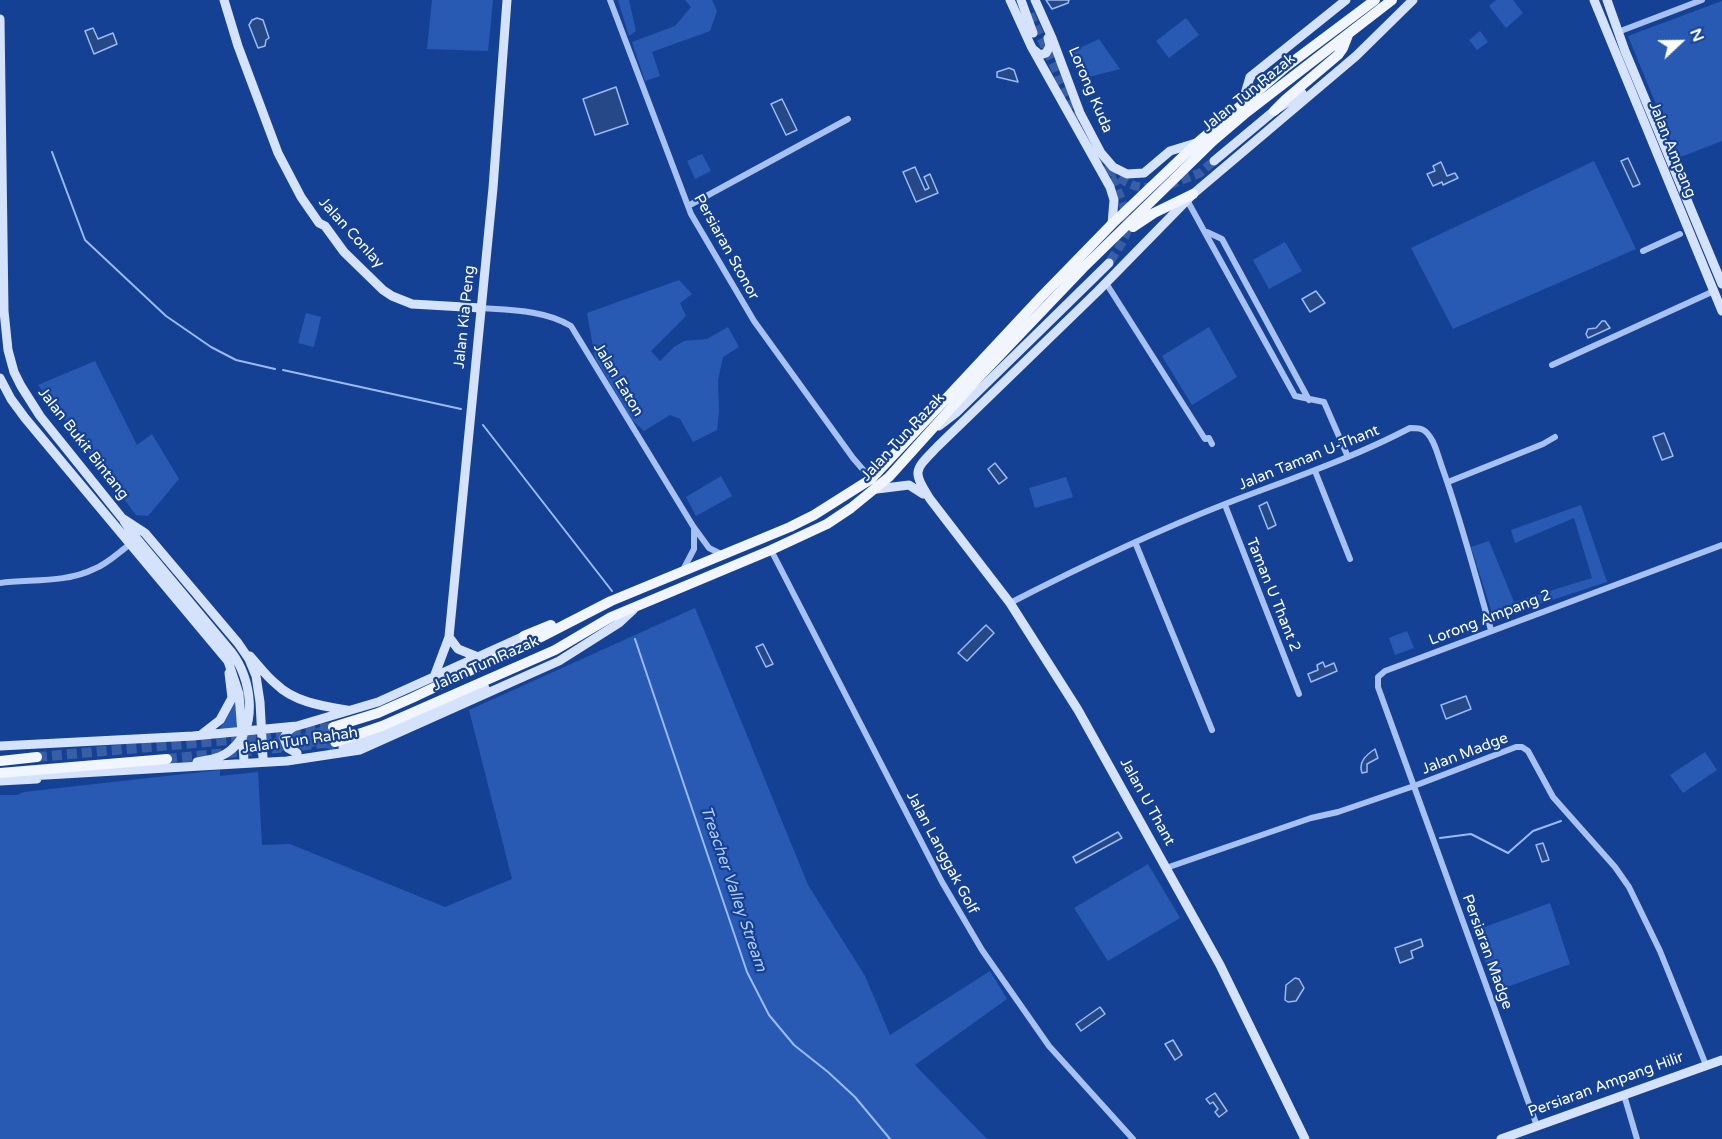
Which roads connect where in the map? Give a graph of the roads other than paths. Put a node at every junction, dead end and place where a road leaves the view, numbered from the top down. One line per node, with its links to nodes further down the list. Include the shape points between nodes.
1 (224, 0): 37 (main road, Jalan Conlay, via 278,153 319,223 392,296 412,304)
2 (507, 0): 37 (main road, Jalan Kia Peng)
3 (610, 0): 27 (street, Persiaran Stonor)
4 (1010, 0): 19 (main road, Lorong Kuda)
5 (1021, 0): 17 (main road)
6 (1035, 0): 15 (main road, Lorong Kuda)
7 (1346, 0): 21 (main road, Jalan Tun Razak, via 1250,77)
8 (1375, 0): 21 (main road, Jalan Tun Razak)
9 (1392, 0): 18 (main road, Jalan Tun Razak)
10 (1413, 0): 20 (main road)
11 (1594, 0): 36 (main road, Jalan Ampang)
12 (1607, 0): 16 (main road, Jalan Ampang)
13 (1702, 0): 16 (street)
14 (0, 19): 38 (main road, Jalan Bukit Bintang)
15 (1046, 24): 19 (main road, via 1049,50 1040,55); 24 (main road, Lorong Kuda, via 1080,112 1101,153 1113,167 1127,174 1144,173 1170,151)
16 (1618, 32): 35 (main road, Jalan Ampang)
17 (1033, 33)
18 (1348, 34): 22 (main road, via 1338,56); 31 (main road, Jalan Tun Razak, via 1213,141)
19 (1031, 46): 28 (main road, Lorong Kuda, via 1110,187 1114,200)
20 (1356, 56): 22 (main road, via 1342,61); 26 (main road)
21 (1242, 104): 24 (main road, Jalan Tun Razak)
22 (1275, 111): 25 (main road)
23 (848, 119): 27 (street)
24 (1197, 142): 28 (main road, Jalan Tun Razak)
25 (1214, 161)
26 (1190, 197): 29 (street); 31 (main road, via 1154,213); 34 (main road)
27 (688, 207): 49 (street, Persiaran Stonor, via 754,321)
28 (1112, 224): 49 (main road, Jalan Tun Razak, via 1041,297)
29 (1206, 231): 42 (street, via 1222,239); 42 (street, via 1295,396)
30 (1680, 234): 32 (street)
31 (1107, 245): 44 (main road, Jalan Tun Razak)
32 (1643, 251)
33 (1108, 263): 44 (main road, via 956,413)
34 (1106, 283): 45 (street, via 1205,439 1209,438); 50 (main road, Jalan U Thant, via 920,465 920,483)
35 (1722, 284)
36 (1714, 291): 39 (main road, Jalan Ampang); 40 (street)
37 (481, 308): 53 (street, Jalan Eaton, via 522,311 571,326); 67 (main road, Jalan Kia Peng)
38 (2, 311): 52 (main road, Jalan Bukit Bintang, via 8,350 21,386 40,416)
39 (1722, 311)
40 (1552, 364)
41 (0, 378): 55 (main road, Jalan Bukit Bintang, via 25,418)
42 (1309, 400): 46 (street, via 1324,402)
43 (1556, 437): 48 (street)
44 (923, 439): 49 (main road, Jalan Tun Razak)
45 (1212, 444)
46 (1348, 457): 47 (street, Jalan Taman U-Thant); 48 (street, Jalan Taman U-Thant, via 1418,428 1432,439)
47 (1315, 471): 51 (street, Jalan Taman U-Thant); 59 (street)
48 (1448, 482): 65 (street, Jalan Taman U-Thant)
49 (874, 484): 50 (main road, Jalan U Thant, via 909,485); 57 (main road, Jalan Tun Razak, via 827,524); 58 (main road, Jalan Tun Razak)
50 (930, 500): 62 (main road, Jalan U Thant)
51 (1225, 505): 54 (street, Jalan Taman U-Thant); 73 (street, Taman U Thant 2)
52 (122, 518): 68 (main road, Jalan Bukit Bintang, via 145,533); 88 (main road, via 239,662 245,677 247,726 233,749 220,757 193,763)
53 (693, 526): 58 (street, Jalan Eaton, via 709,548); 60 (street, via 695,544)
54 (1135, 542): 62 (street, Jalan Taman U-Thant); 78 (street)
55 (129, 545): 61 (street, via 95,569 70,577); 71 (main road, Jalan Bukit Bintang)
56 (1722, 545): 65 (street, Lorong Ampang 2)
57 (771, 550): 63 (main road, Jalan Tun Razak); 97 (street, Jalan Langgak Golf, via 942,882 982,950 1049,1046)
58 (724, 555): 60 (main road, Jalan Tun Razak)
59 (1350, 559)
60 (681, 572): 64 (main road, Jalan Tun Razak)
61 (0, 583)
62 (1010, 603): 92 (main road, Jalan U Thant, via 1078,710)
63 (639, 604): 69 (main road, Jalan Tun Razak); 88 (main road, Jalan Tun Rahah, via 619,623 560,661 360,750 286,761 198,767)
64 (598, 607): 66 (main road); 76 (main road, Jalan Tun Razak, via 412,698)
65 (1491, 630): 91 (street, Lorong Ampang 2, via 1385,670 1378,677 1378,687)
66 (524, 636): 70 (main road)
67 (448, 637): 70 (main road, via 458,649); 72 (main road, Jalan Kia Peng)
68 (238, 643): 74 (main road, via 286,692 317,705); 77 (main road, Jalan Bukit Bintang, via 256,676)
69 (555, 650): 81 (main road, Jalan Tun Razak, via 382,726); 83 (main road, via 535,667 350,746)
70 (478, 657): 72 (main road)
71 (228, 661): 79 (main road, Jalan Bukit Bintang, via 239,694); 80 (main road, via 232,698 220,720)
72 (434, 677): 74 (main road)
73 (1299, 694)
74 (350, 711): 75 (main road)
75 (297, 726): 77 (main road); 83 (main road, via 284,738 288,748)
76 (333, 727)
77 (261, 730): 79 (main road); 85 (main road, Jalan Bukit Bintang)
78 (1212, 730)
79 (243, 731): 80 (main road); 86 (main road, Jalan Bukit Bintang)
80 (201, 735): 82 (main road)
81 (335, 742)
82 (0, 746)
83 (297, 753): 85 (main road)
84 (37, 758): 87 (main road)
85 (263, 758): 86 (main road)
86 (244, 760): 90 (main road)
87 (0, 761)
88 (163, 763): 89 (main road); 90 (main road, Jalan Tun Rahah)
89 (0, 773)
90 (0, 780)
91 (1414, 786): 92 (street, Jalan Madge); 94 (street, Jalan Madge, via 1516,747 1528,751 1553,797 1629,887 1660,951); 96 (street, Persiaran Madge)
92 (1166, 868): 98 (main road, Jalan U Thant, via 1220,965)
93 (1722, 1059): 94 (main road, Persiaran Ampang Hilir)
94 (1706, 1065): 95 (main road, Persiaran Ampang Hilir)
95 (1624, 1095): 96 (main road, Persiaran Ampang Hilir); 100 (street)
96 (1537, 1126): 99 (main road, Persiaran Ampang Hilir)
97 (1133, 1139)
98 (1305, 1139)
99 (1501, 1139)
100 (1637, 1139)

